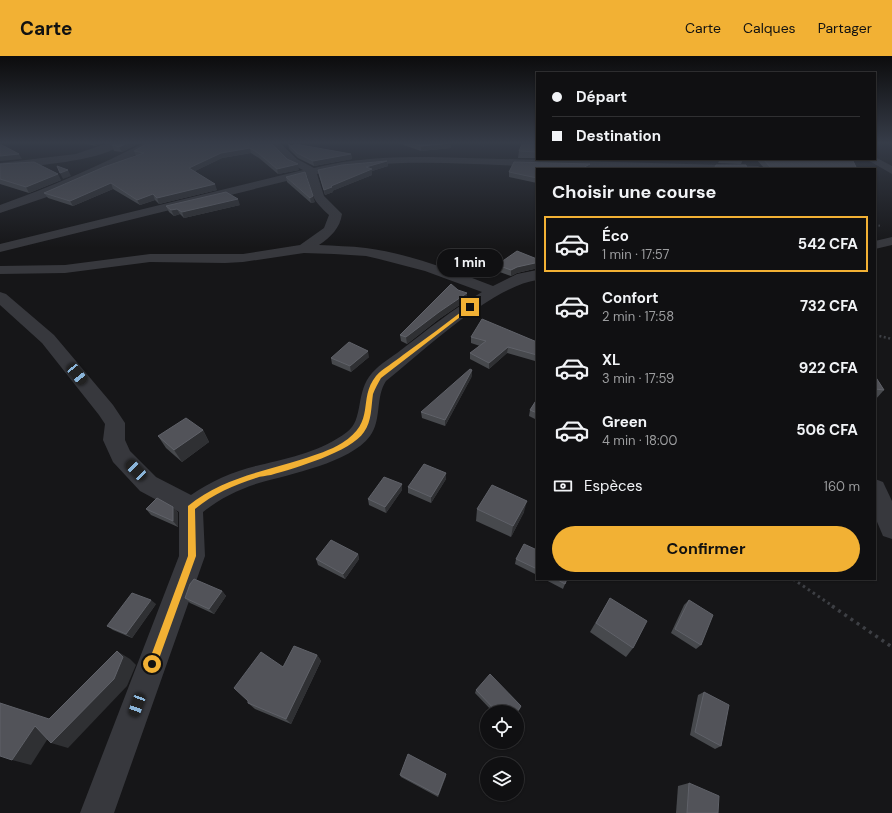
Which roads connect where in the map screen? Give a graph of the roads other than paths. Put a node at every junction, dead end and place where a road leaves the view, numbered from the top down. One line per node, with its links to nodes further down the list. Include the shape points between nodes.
1 (82, 177): 4 (street)
2 (289, 177): 7 (street)
3 (313, 177): 8 (street, via 314,189 319,198 336,214 329,232)
4 (0, 209)
5 (892, 241): 6 (street)
6 (876, 245)
7 (0, 248)
8 (304, 249): 9 (street, via 243,258 150,258 65,269); 11 (street, via 382,255 430,268)
9 (0, 270)
10 (536, 275): 11 (street, via 523,277)
11 (493, 291): 14 (street, via 379,376 370,393 368,415 362,431 344,445 316,457 224,487 206,496)
12 (0, 297): 14 (street, via 48,339 106,410 115,423 114,440 121,456 148,484)
13 (876, 492): 15 (street)
14 (191, 508): 16 (street, via 192,556)
15 (892, 528)
16 (97, 813)

